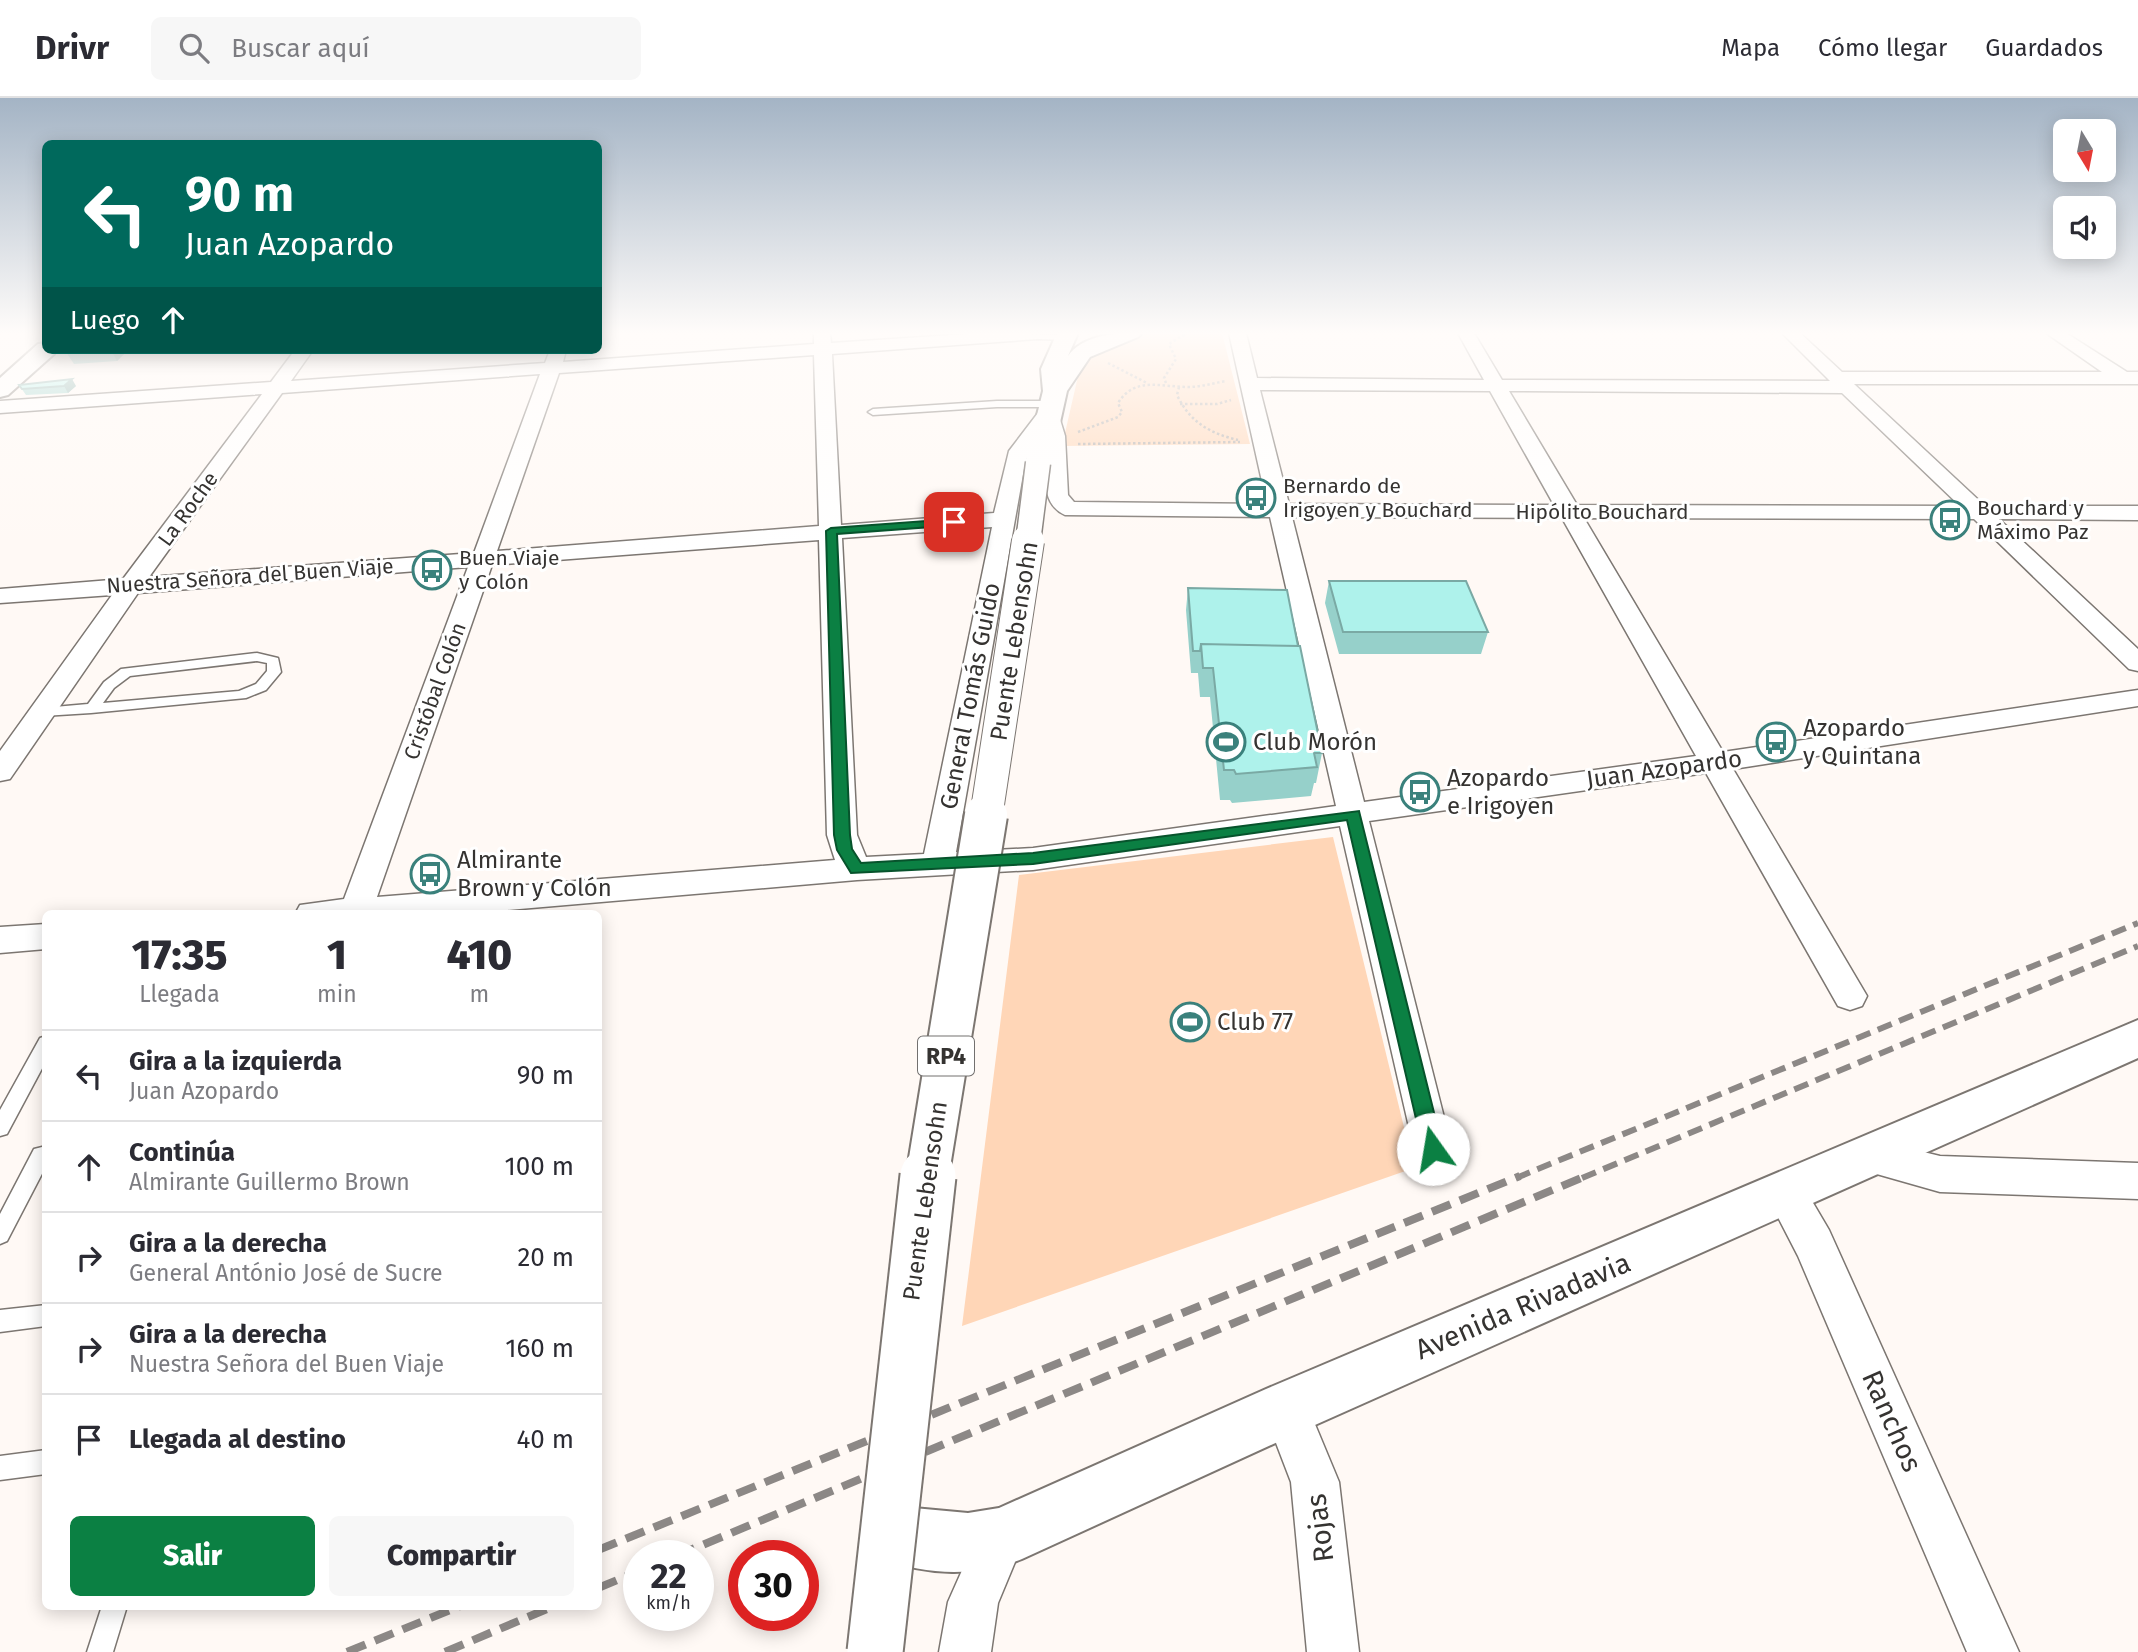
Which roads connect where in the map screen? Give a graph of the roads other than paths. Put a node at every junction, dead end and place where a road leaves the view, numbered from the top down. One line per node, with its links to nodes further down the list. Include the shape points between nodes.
1 (20, 406): 12 (street)
2 (263, 406): 22 (street, La Roche)
3 (539, 406): 21 (street, Cristóbal Colón)
4 (825, 406): 20 (street)
5 (973, 406): 13 (lane)
6 (1001, 406): 14 (lane)
7 (1051, 406): 14 (main road, RP4)
8 (1059, 406): 14 (main road, RP4)
9 (1254, 406): 15 (street)
10 (1509, 406): 16 (street)
11 (1867, 406): 17 (street)
12 (0, 407)
13 (873, 412)
14 (1050, 425): 15 (street, Hipólito Bouchard, via 1057,495 1066,507); 19 (street, General Tomás Guido, via 1019,451); 56 (main road, Puente Lebensohn / RP4, bridge, via 910,1294)
15 (1279, 512): 16 (street, Hipólito Bouchard); 30 (street)
16 (1569, 512): 17 (street, Hipólito Bouchard); 28 (street)
17 (1980, 513): 18 (street, Hipólito Bouchard); 24 (street)
18 (2138, 513)
19 (1003, 519): 20 (street, Nuestra Señora del Buen Viaje); 31 (street, General Tomás Guido)
20 (831, 531): 21 (street, Nuestra Señora del Buen Viaje); 32 (street, via 842,835)
21 (482, 559): 22 (street, Nuestra Señora del Buen Viaje); 33 (street, Cristóbal Colón)
22 (131, 586): 23 (street, Nuestra Señora del Buen Viaje); 27 (street, La Roche)
23 (0, 596)
24 (2138, 663)
25 (2138, 698): 28 (street, Juan Azopardo)
26 (91, 709): 26 (lane, via 241,695 261,687 274,672 272,661 257,657 126,672 108,685); 27 (lane)
27 (43, 712): 29 (street, La Roche)
28 (1717, 762): 30 (street, Juan Azopardo); 37 (street)
29 (0, 772)
30 (1353, 814): 31 (street, Juan Azopardo, via 1033,859); 41 (street)
31 (938, 864): 32 (street, Juan Azopardo)
32 (857, 869): 34 (street, Juan Azopardo)
33 (357, 910)
34 (379, 910)
35 (42, 936): 36 (street)
36 (0, 940)
37 (1850, 996)
38 (2138, 1038): 43 (main road, Avenida Rivadavia)
39 (42, 1050): 40 (lane)
40 (0, 1128)
41 (1433, 1149)
42 (42, 1155): 46 (lane)
43 (1866, 1155): 44 (street, via 1940,1174); 45 (main road, Avenida Rivadavia)
44 (2138, 1181)
45 (1785, 1192): 49 (main road, Avenida Rivadavia); 59 (street, Ranchos, via 1814,1244)
46 (0, 1234)
47 (42, 1316): 48 (lane)
48 (0, 1321)
49 (1286, 1409): 53 (main road, Avenida Rivadavia); 58 (street, Rojas, via 1315,1482)
50 (42, 1459): 51 (lane)
51 (0, 1468)
52 (903, 1537): 53 (main road, Avenida Rivadavia, via 968,1543)
53 (1001, 1538): 57 (street, via 973,1602)
54 (114, 1610): 55 (lane)
55 (100, 1652)
56 (875, 1652)
57 (965, 1652)
58 (1334, 1652)
59 (1993, 1652)

